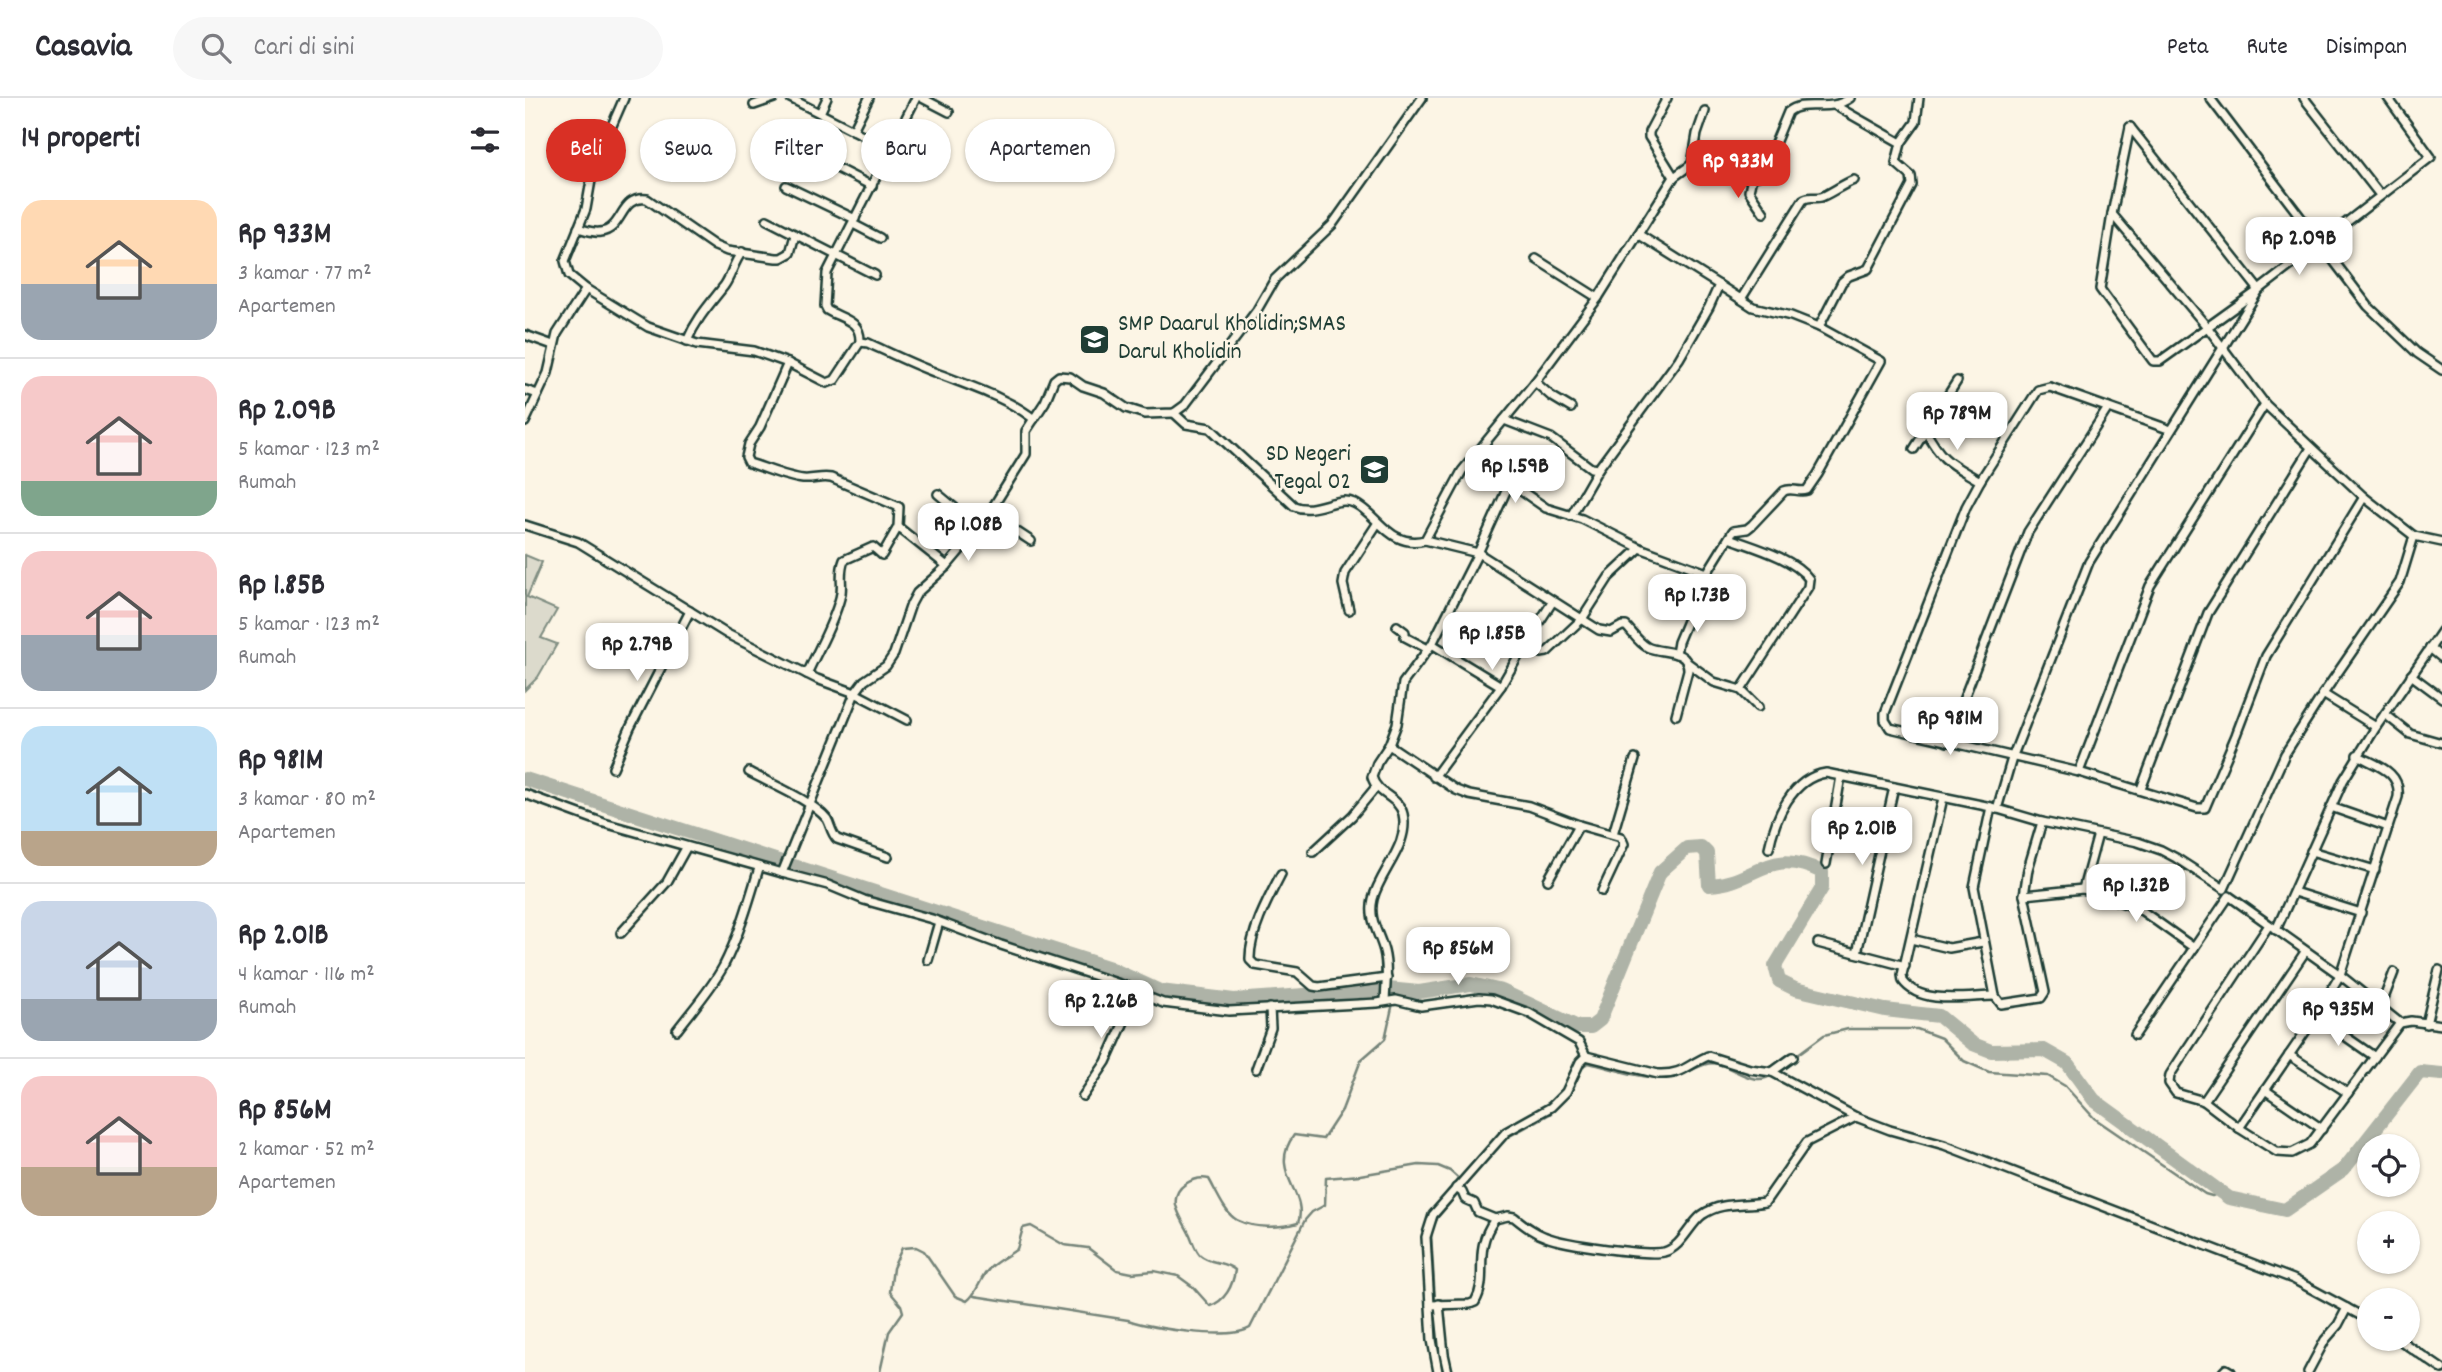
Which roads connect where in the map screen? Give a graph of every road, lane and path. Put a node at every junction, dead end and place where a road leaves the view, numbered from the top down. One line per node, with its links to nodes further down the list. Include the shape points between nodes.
1 (624, 98): 37 (street, via 596,160)
2 (774, 98): 15 (street)
3 (790, 98): 19 (street)
4 (827, 98): 19 (street)
5 (869, 98): 21 (street)
6 (916, 98): 20 (street)
7 (922, 98): 18 (street)
8 (1422, 98): 67 (street, via 1332,225 1275,279 1257,310 1185,405)
9 (1667, 98): 26 (street, via 1649,137)
10 (1850, 98): 16 (street)
11 (1919, 98): 23 (street, via 1916,122)
12 (2210, 98): 41 (street)
13 (2304, 98): 32 (street)
14 (2388, 98): 32 (street, via 2431,157)
15 (754, 105)
16 (1836, 106): 23 (street); 27 (street, via 1794,106 1762,172)
17 (1705, 111): 24 (street)
18 (949, 112)
19 (820, 113): 21 (street)
20 (905, 119)
21 (853, 130): 22 (street)
22 (861, 134)
23 (1901, 143): 51 (street, via 1896,163 1911,176 1912,185 1868,269 1842,282)
24 (1692, 164): 26 (street); 27 (street)
25 (847, 173): 31 (street)
26 (1674, 177): 38 (street)
27 (1752, 177): 33 (street, via 1749,191)
28 (1854, 180): 50 (street, via 1824,197 1803,200)
29 (874, 182): 31 (street)
30 (786, 186): 36 (street)
31 (872, 186): 36 (street)
32 (2380, 195): 41 (street)
33 (1764, 213)
34 (2112, 214): 48 (street, via 2130,127); 52 (street); 52 (street, via 2100,289 2153,361 2160,361)
35 (767, 220): 39 (street)
36 (854, 222): 40 (street); 43 (street)
37 (578, 228): 42 (street, via 611,229 632,200 647,199 715,246); 47 (street, via 565,266)
38 (1638, 234): 46 (street); 49 (street)
39 (795, 235): 42 (street, via 790,253 781,258); 43 (street)
40 (880, 238)
41 (2320, 243): 48 (street); 59 (street, via 2375,314)
42 (743, 252): 54 (street)
43 (836, 257): 45 (street); 55 (street, via 827,272 825,306 859,329)
44 (1536, 259): 49 (street)
45 (875, 275)
46 (1719, 285): 50 (street); 75 (street, via 1679,359)
47 (586, 289): 54 (street, via 641,324); 56 (street)
48 (2259, 290): 52 (street); 57 (street)
49 (1598, 298): 61 (street)
50 (1741, 299): 51 (street, via 1764,311)
51 (1819, 327): 86 (street, via 1881,361 1807,490 1784,491 1752,525 1733,531)
52 (2208, 328): 57 (street)
53 (525, 335): 56 (street)
54 (687, 341): 58 (street, via 754,351)
55 (860, 342): 58 (street, via 830,383); 68 (street, via 992,394)
56 (553, 345): 63 (street)
57 (2223, 349): 64 (street); 72 (street)
58 (788, 363): 83 (street, via 749,444 749,463 795,477 831,478 896,505)
59 (2442, 370)
60 (1958, 381): 71 (street)
61 (1535, 382): 65 (street); 69 (street)
62 (525, 390): 63 (street)
63 (538, 394): 70 (street)
64 (2265, 404): 73 (street); 126 (street, via 2150,586)
65 (1571, 408)
66 (2108, 408): 72 (street); 76 (street, via 2050,387 2038,390); 118 (street, via 2028,532)
67 (1174, 413): 68 (street, via 1145,414 1126,408 1065,375 1054,380); 81 (street, via 1186,425 1210,428 1294,506 1306,510 1347,501)
68 (1034, 419): 79 (street, via 1026,431 1026,454)
69 (1504, 420): 75 (street, via 1552,439); 87 (street, via 1462,471)
70 (525, 422)
71 (1925, 430): 74 (street); 76 (street, via 1946,462)
72 (2171, 430): 122 (street, via 2089,562)
73 (2311, 448): 78 (street); 131 (street, via 2204,621)
74 (1914, 449)
75 (1598, 469): 80 (street)
76 (1980, 481): 118 (street, via 1885,713 1890,728)
77 (938, 494): 84 (street)
78 (2364, 497): 85 (street); 131 (street, via 2266,656 2205,808)
79 (991, 510): 84 (street); 88 (street)
80 (1571, 516): 90 (street); 91 (street, via 1546,508 1510,487)
81 (1377, 524): 87 (street, via 1404,540); 95 (street, via 1345,573)
82 (525, 525): 96 (street, via 578,542)
83 (898, 527): 92 (street); 106 (street, via 882,555 873,547 844,560 839,574 840,598)
84 (979, 528): 92 (street)
85 (2414, 536): 89 (street); 111 (street, via 2400,582)
86 (1729, 538): 93 (street); 109 (street, via 1766,551 1809,579)
87 (1426, 540): 91 (street)
88 (1031, 541)
89 (2442, 542)
90 (1640, 548): 93 (street); 97 (street, via 1609,578)
91 (1478, 553): 94 (street); 101 (street)
92 (947, 566): 110 (street, via 913,599 890,662)
93 (1707, 573): 103 (street)
94 (1553, 600): 97 (street); 100 (street)
95 (1349, 610)
96 (690, 611): 106 (street); 124 (street)
97 (1582, 619): 100 (street, via 1546,653); 103 (street, via 1606,632 1626,626 1644,645)
98 (1397, 626): 101 (street, via 1405,636)
99 (2441, 634): 102 (street)
100 (1527, 641): 108 (street)
101 (1430, 646): 108 (street); 120 (street, via 1403,684)
102 (2430, 648): 104 (street); 107 (street)
103 (1676, 653): 105 (street)
104 (2442, 658)
105 (1688, 663): 109 (street, via 1714,682); 115 (street)
106 (807, 674): 110 (street)
107 (2411, 675): 112 (street); 114 (street)
108 (1500, 686): 128 (street)
109 (1741, 690): 113 (street)
110 (855, 693): 116 (street); 134 (street)
111 (2323, 694): 117 (street); 155 (street, via 2285,754)
112 (2442, 698)
113 (1758, 707)
114 (2385, 714): 117 (street); 119 (street, via 2410,733)
115 (1676, 715)
116 (907, 720)
117 (2376, 727): 121 (street)
118 (1947, 742): 122 (street)
119 (2442, 743)
120 (1389, 745): 128 (street); 129 (street, via 1373,772)
121 (2357, 755): 135 (street); 139 (street, via 2397,781 2398,797)
122 (2012, 758): 126 (street); 136 (street)
123 (1635, 759): 140 (street)
124 (613, 768)
125 (749, 772): 134 (street)
126 (2079, 772): 131 (street)
127 (1841, 776): 130 (street); 143 (street, via 1826,773 1805,782 1783,806); 147 (street)
128 (1434, 777): 138 (street, via 1469,795 1529,806)
129 (1376, 787): 145 (street, via 1352,817); 173 (street, via 1400,807 1404,824 1373,902 1373,926 1384,950)
130 (1894, 787): 133 (street); 167 (street)
131 (2141, 789)
132 (525, 794): 142 (street)
133 (1943, 798): 136 (street); 162 (street)
134 (809, 805): 146 (street, via 826,819 837,839); 149 (street)
135 (2330, 807): 139 (street); 144 (street)
136 (1994, 808): 137 (street); 163 (street, via 1974,887)
137 (2042, 822): 141 (street); 157 (street)
138 (1579, 825): 140 (street); 152 (street)
139 (2388, 827): 150 (street)
140 (1613, 834): 154 (street, via 1624,844)
141 (2098, 834): 153 (street); 155 (street, via 2161,850)
142 (686, 848): 148 (street); 161 (street, via 667,882)
143 (1769, 848)
144 (2311, 851): 150 (street); 156 (street)
145 (1313, 852)
146 (888, 857)
147 (1826, 864)
148 (759, 868): 149 (street); 183 (street, via 723,965)
149 (783, 870): 159 (street)
150 (2375, 870): 158 (street)
151 (1281, 874): 173 (street, via 1265,905 1250,961 1297,972 1319,987)
152 (1548, 880)
153 (2083, 889): 157 (street); 165 (street, via 2138,908)
154 (1602, 891)
155 (2226, 892): 160 (street); 165 (street)
156 (2294, 892): 158 (street); 160 (street)
157 (2024, 895): 175 (street, via 2045,992 2041,999 2007,1004)
158 (2361, 913): 172 (street)
159 (939, 922): 168 (street); 174 (street)
160 (2273, 928): 166 (street); 194 (street, via 2171,1075 2169,1083 2176,1093)
161 (621, 933)
162 (1911, 939): 163 (street, via 1949,948); 169 (street)
163 (1983, 942): 175 (street)
164 (1818, 943): 167 (street)
165 (2194, 948): 184 (street)
166 (2305, 952): 172 (street); 194 (street)
167 (1857, 953): 169 (street)
168 (928, 960)
169 (1905, 966): 175 (street, via 1905,985 1928,995)
170 (2439, 970): 181 (street)
171 (2394, 972): 177 (street)
172 (2340, 975): 177 (street); 179 (street)
173 (1387, 978): 176 (street)
174 (1137, 993): 178 (street, via 1163,1003 1200,1008 1237,1012); 193 (street, via 1106,1062)
175 (1995, 996)
176 (1385, 1000): 178 (street); 186 (street, via 1421,1006 1491,999 1529,1013 1579,1042)
177 (2381, 1006): 180 (street)
178 (1270, 1008): 189 (street, via 1271,1028)
179 (2316, 1016): 185 (street); 187 (street)
180 (2400, 1023): 181 (street); 187 (street)
181 (2426, 1024): 182 (street)
182 (2442, 1026)
183 (677, 1030)
184 (2135, 1035)
185 (2289, 1055): 191 (street); 192 (street)
186 (1586, 1056): 190 (street, via 1671,1075 1708,1056); 198 (street, via 1566,1092 1551,1107 1507,1132)
187 (2375, 1056): 192 (street)
188 (1793, 1057): 190 (street)
189 (1256, 1069)
190 (1774, 1074): 195 (street)
191 (2265, 1090): 196 (street); 197 (street)
192 (2348, 1093): 197 (street)
193 (1083, 1096)
194 (2204, 1101): 196 (street)
195 (1856, 1117): 199 (street, via 1807,1142 1765,1202 1735,1203 1703,1214 1664,1252 1625,1251 1548,1238 1514,1217); 202 (street, via 1944,1145 2211,1246 2301,1282)
196 (2239, 1128): 197 (street, via 2284,1154 2310,1144)
197 (2322, 1129)
198 (1459, 1190): 199 (street, via 1478,1212); 201 (street, via 1433,1215 1427,1229)
199 (1495, 1219): 200 (street, via 1481,1250 1481,1283 1475,1302)
200 (1439, 1304): 201 (street); 207 (street)
201 (1430, 1305): 206 (street)
202 (2347, 1308): 203 (street); 210 (street)
203 (2357, 1313)
204 (2416, 1351): 205 (street)
205 (2442, 1369)
206 (1438, 1372)
207 (1448, 1372)
208 (2223, 1372): 209 (street)
209 (2231, 1372)
210 (2308, 1372)

